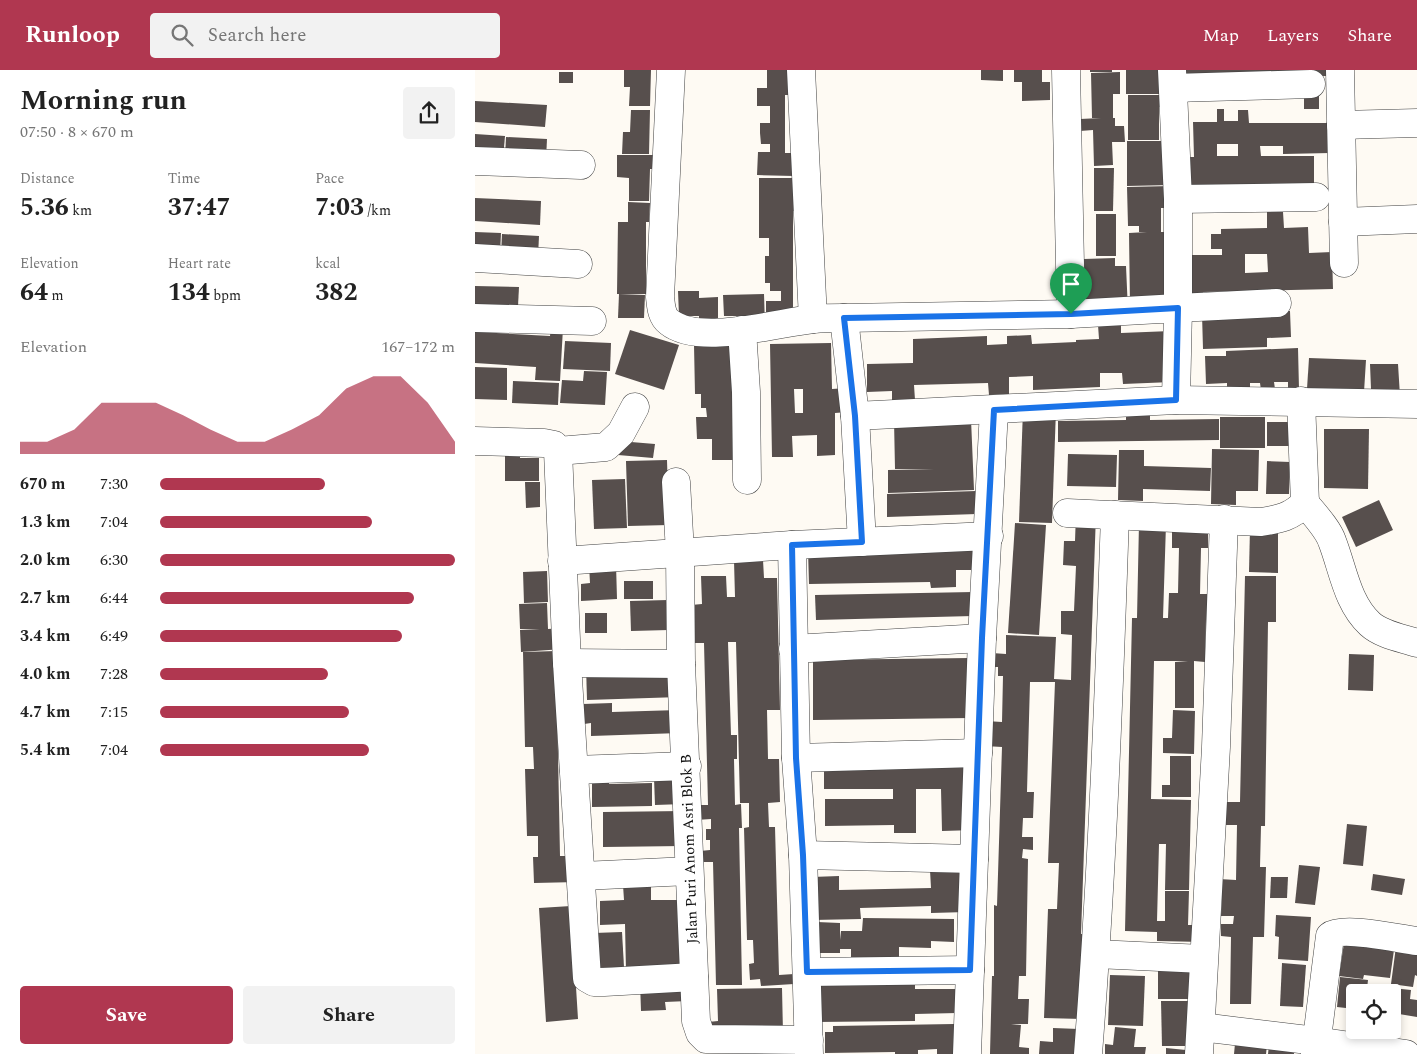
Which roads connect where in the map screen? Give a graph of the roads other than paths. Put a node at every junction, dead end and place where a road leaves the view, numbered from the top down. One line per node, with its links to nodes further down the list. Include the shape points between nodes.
1 (671, 70): 25 (street, via 660,297 663,314 668,321 698,333)
2 (801, 70): 23 (street)
3 (1066, 70): 20 (street)
4 (1340, 70): 8 (street)
5 (1173, 79): 6 (street); 12 (street)
6 (1311, 84)
7 (1417, 123): 8 (street)
8 (1341, 125): 14 (street)
9 (475, 162): 10 (street)
10 (581, 165)
11 (1316, 197): 12 (street)
12 (1178, 199): 19 (street)
13 (1417, 219): 14 (street)
14 (1343, 222): 16 (street)
15 (475, 258): 17 (street)
16 (1344, 263)
17 (578, 264)
18 (1277, 303): 19 (street)
19 (1178, 308): 20 (street); 26 (street)
20 (1071, 314): 22 (street)
21 (475, 318): 24 (street)
22 (844, 318): 23 (street); 31 (street)
23 (813, 319): 25 (street)
24 (592, 321)
25 (742, 330): 34 (street)
26 (1176, 400): 27 (street); 30 (street)
27 (1301, 401): 28 (street); 36 (street)
28 (1417, 404)
29 (635, 406): 33 (street, via 621,433 606,447)
30 (994, 410): 31 (street); 40 (street)
31 (855, 416): 41 (street)
32 (475, 441): 33 (street, via 545,443 554,445)
33 (558, 451): 44 (street)
34 (747, 480)
35 (676, 482): 43 (street, Jalan Puri Anom Asri Blok B)
36 (1305, 503): 39 (street, via 1285,518 1261,522); 46 (street, via 1331,538 1351,597 1365,618 1371,625)
37 (1067, 513): 38 (street)
38 (1115, 515): 39 (street); 59 (street)
39 (1224, 520): 60 (street, via 1216,747)
40 (989, 536): 41 (street); 45 (street)
41 (862, 542): 42 (street)
42 (792, 545): 43 (street); 47 (street)
43 (680, 552): 44 (street); 49 (street, Jalan Puri Anom Asri Blok B)
44 (562, 561): 48 (street)
45 (982, 638): 47 (street); 50 (street)
46 (1417, 643)
47 (793, 649): 51 (street)
48 (567, 663): 49 (street); 53 (street)
49 (681, 664): 52 (street, Jalan Puri Anom Asri Blok B)
50 (978, 753): 51 (street); 55 (street)
51 (796, 758): 54 (street)
52 (687, 766): 53 (street); 56 (street, Jalan Puri Anom Asri Blok B)
53 (574, 770): 57 (street)
54 (803, 855): 55 (street); 62 (street)
55 (973, 859): 61 (street)
56 (689, 871): 57 (street); 63 (street, Jalan Puri Anom Asri Blok B)
57 (582, 876): 63 (street, via 587,978 604,982)
58 (1417, 941): 66 (street, via 1356,932 1333,933 1330,936)
59 (1096, 954): 60 (street); 68 (street)
60 (1203, 959): 64 (street)
61 (970, 970): 62 (street); 67 (street)
62 (807, 972): 65 (street)
63 (694, 977): 65 (street, Jalan Puri Anom Asri Blok B, via 699,1033 706,1039)
64 (1201, 1027): 66 (street); 69 (street)
65 (809, 1047)
66 (1316, 1047): 70 (street)
67 (967, 1054)
68 (1088, 1054)
69 (1199, 1054)
70 (1406, 1054)

